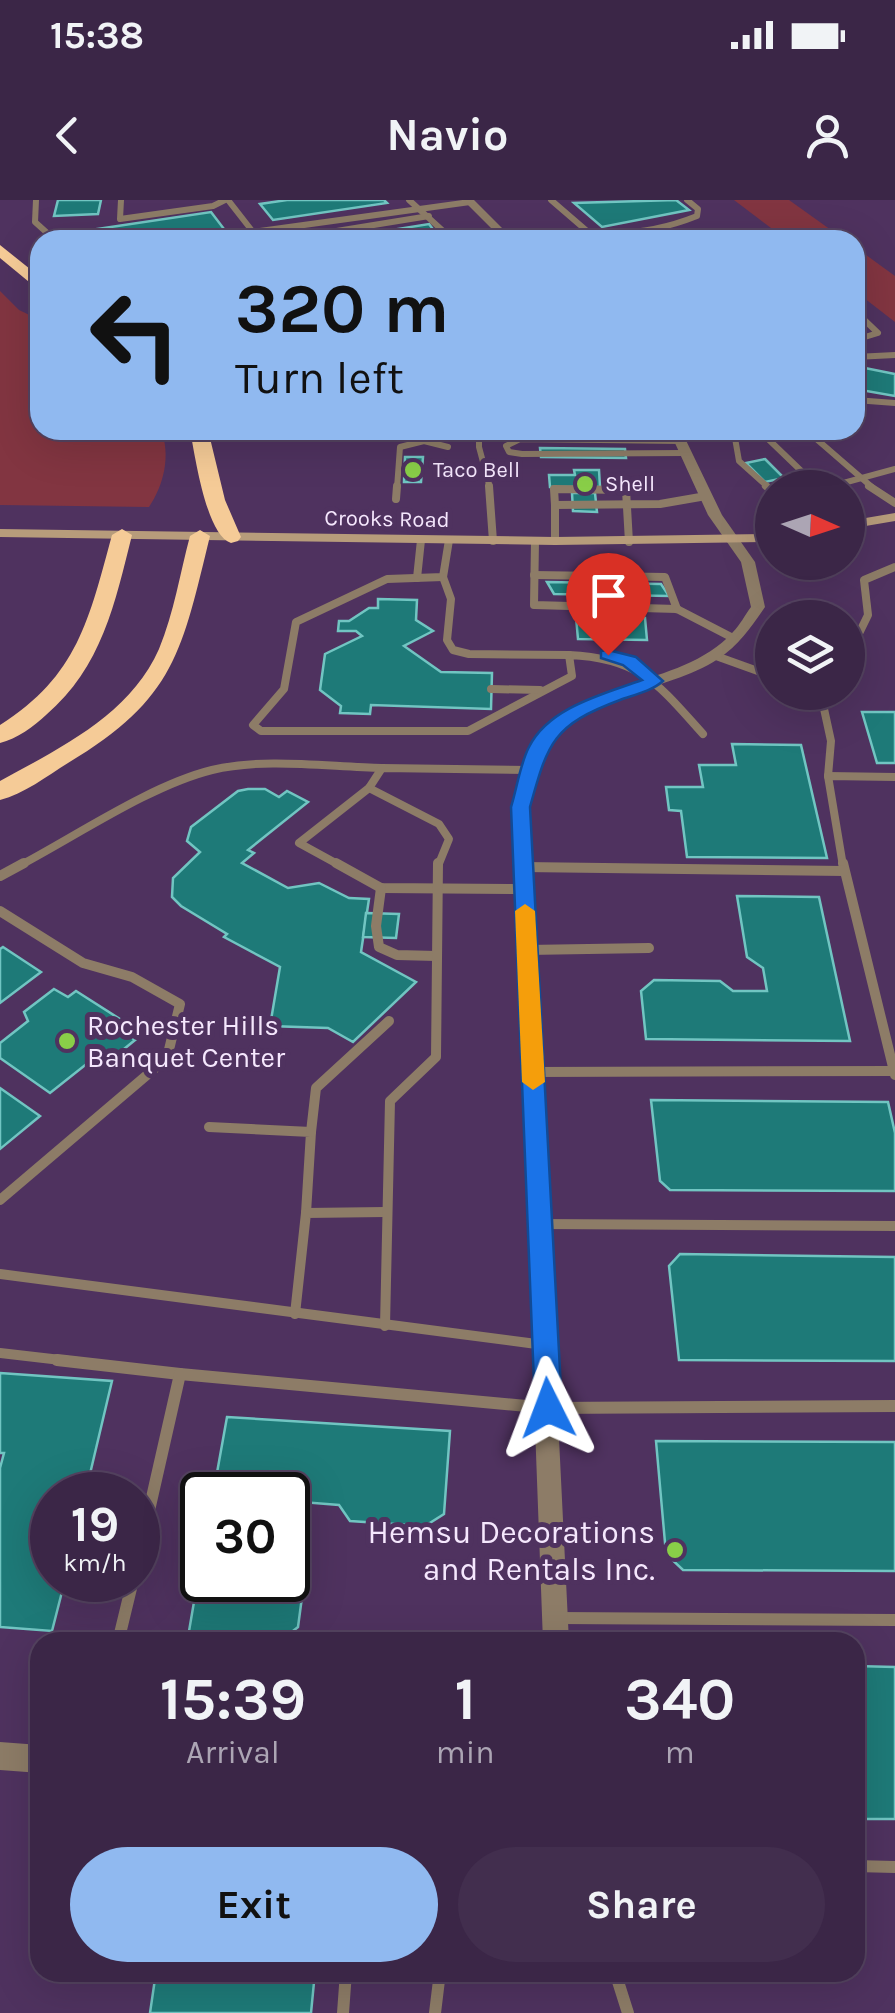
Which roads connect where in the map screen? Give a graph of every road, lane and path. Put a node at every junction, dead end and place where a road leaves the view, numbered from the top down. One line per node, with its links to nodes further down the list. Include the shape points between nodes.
1 (36, 200): 10 (lane, via 35,222)
2 (120, 200): 3 (lane, via 120,218)
3 (226, 200): 11 (lane)
4 (409, 200): 8 (lane)
5 (551, 200): 16 (lane)
6 (686, 200): 17 (lane, via 697,216)
7 (468, 201): 8 (lane); 15 (street)
8 (421, 209): 9 (lane); 12 (lane)
9 (429, 216): 13 (lane); 14 (lane)
10 (44, 230)
11 (251, 230)
12 (268, 230)
13 (353, 230)
14 (444, 230)
15 (498, 230)
16 (586, 230)
17 (630, 230)
18 (0, 250): 19 (highway)
19 (30, 277)
20 (865, 321): 21 (lane, via 878,333)
21 (865, 337)
22 (895, 355): 23 (lane)
23 (865, 356)
24 (865, 401): 25 (lane)
25 (895, 404)
26 (201, 440): 51 (highway)
27 (479, 440): 56 (lane)
28 (518, 440): 29 (lane, via 506,446 509,452)
29 (668, 440)
30 (678, 440): 41 (street)
31 (734, 440): 38 (lane, via 739,461)
32 (770, 440): 36 (lane)
33 (815, 440): 37 (lane)
34 (448, 447): 43 (lane, via 426,441 400,446)
35 (895, 469): 39 (lane)
36 (803, 470)
37 (849, 470)
38 (755, 476)
39 (865, 480)
40 (865, 484): 42 (lane)
41 (706, 496): 45 (lane); 53 (street)
42 (882, 496): 46 (lane); 46 (lane)
43 (396, 498)
44 (555, 505): 45 (lane); 45 (lane, via 554,489 626,490); 58 (lane)
45 (626, 505): 59 (lane)
46 (894, 512): 47 (main road)
47 (865, 520)
48 (0, 532): 49 (main road, Crooks Road)
49 (122, 535): 50 (main road, Crooks Road); 75 (highway, via 96,632 78,671 54,700)
50 (200, 536): 51 (main road, Crooks Road); 81 (highway, via 169,652 148,688 102,730)
51 (231, 537): 54 (main road, Crooks Road)
52 (755, 538): 53 (main road, Crooks Road)
53 (731, 539): 59 (main road, Crooks Road); 66 (street, via 748,562 758,607)
54 (422, 540): 55 (main road, Crooks Road); 63 (lane)
55 (449, 540): 56 (main road, Crooks Road); 62 (lane)
56 (494, 541): 57 (main road, Crooks Road)
57 (535, 541): 58 (main road, Crooks Road); 61 (lane)
58 (555, 541): 59 (main road, Crooks Road)
59 (629, 542)
60 (895, 567): 65 (lane, via 864,580)
61 (534, 575): 64 (lane, via 664,577); 64 (lane, via 534,605)
62 (444, 577): 63 (lane); 67 (lane, via 453,650)
63 (417, 578): 72 (lane, via 387,579 296,622 284,689 253,725 261,731 468,731)
64 (677, 608): 66 (lane)
65 (865, 621)
66 (735, 639): 68 (street)
67 (569, 654): 70 (lane, via 630,661); 72 (lane, via 572,676)
68 (716, 656): 69 (lane); 70 (street)
69 (755, 670)
70 (654, 681): 74 (lane); 77 (street, via 556,726)
71 (492, 690): 72 (lane)
72 (544, 690)
73 (825, 710): 78 (lane, via 832,741)
74 (702, 734)
75 (0, 736)
76 (382, 768): 77 (lane); 80 (lane); 84 (lane, via 213,770)
77 (530, 770): 82 (street, via 520,807)
78 (828, 776): 79 (lane); 83 (lane)
79 (895, 777)
80 (369, 788): 85 (lane, via 298,843); 86 (lane, via 439,824 449,839)
81 (0, 792)
82 (523, 867): 83 (lane); 87 (street)
83 (844, 870): 94 (lane)
84 (0, 876)
85 (381, 888): 86 (lane); 91 (lane, via 378,949 390,956)
86 (437, 889): 87 (lane); 91 (lane)
87 (524, 889): 90 (street)
88 (3, 917): 97 (lane, via 83,963 132,977 180,1004 167,1058)
89 (648, 948): 90 (lane)
90 (527, 950): 93 (street)
91 (436, 956): 99 (lane, via 436,1057 390,1101)
92 (390, 1021): 96 (lane, via 316,1088)
93 (533, 1072): 94 (lane); 100 (street)
94 (894, 1073)
95 (209, 1127): 96 (lane)
96 (311, 1132): 98 (lane)
97 (0, 1200)
98 (306, 1212): 99 (lane); 103 (lane)
99 (385, 1212): 104 (lane)
100 (540, 1224): 101 (lane); 105 (street)
101 (895, 1226)
102 (0, 1274): 103 (lane)
103 (294, 1314): 104 (lane)
104 (386, 1326): 105 (lane)
105 (546, 1346): 109 (street)
106 (0, 1353): 107 (lane)
107 (180, 1374): 109 (lane); 110 (lane)
108 (895, 1406): 109 (lane)
109 (548, 1408): 112 (street)
110 (158, 1472)
111 (128, 1602): 114 (lane)
112 (556, 1618): 113 (lane); 115 (street)
113 (895, 1620)
114 (120, 1632)
115 (556, 1632)
116 (0, 1756): 117 (street)
117 (30, 1758)
118 (865, 1866): 119 (lane)
119 (895, 1866)
120 (345, 1982): 123 (lane)
121 (439, 1982): 124 (lane)
122 (618, 1982): 125 (lane)
123 (343, 2013)
124 (434, 2013)
125 (628, 2013)

